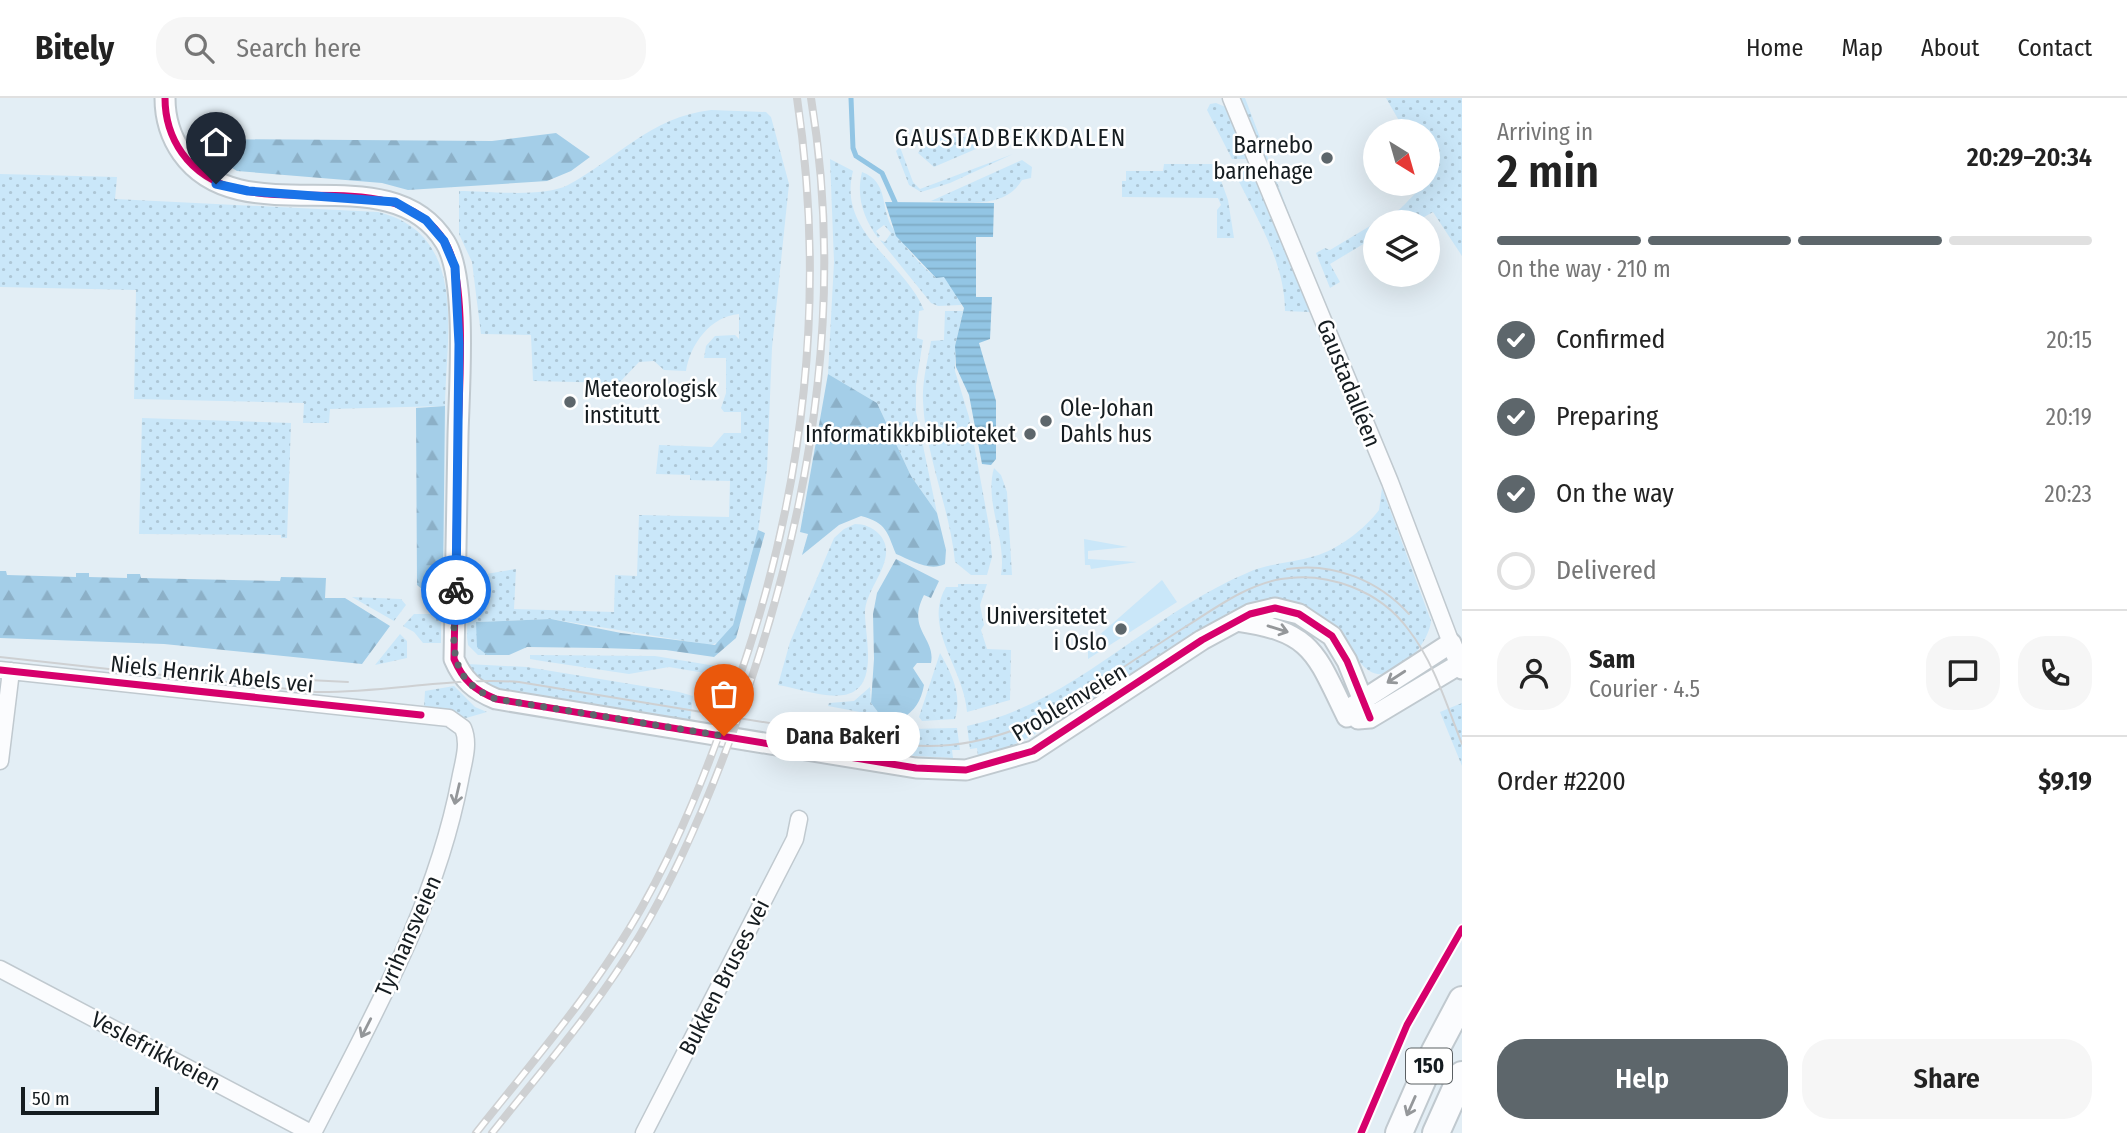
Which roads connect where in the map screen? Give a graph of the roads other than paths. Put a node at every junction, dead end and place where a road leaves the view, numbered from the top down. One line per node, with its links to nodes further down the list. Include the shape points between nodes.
1 (165, 98): 3 (street, Problemveien, via 167,121 176,143 191,165 216,184 248,191 395,202 426,220 448,248 455,267 459,344 454,659 477,692 746,741 916,768 966,770 1018,757 1047,744)
2 (1231, 98): 4 (street, Gaustadalléen, via 1390,482)
3 (1236, 621): 7 (street, Problemveien, via 1275,608 1313,621 1343,651); 8 (street, one-way to 8, via 1278,628 1307,645)
4 (1451, 643): 5 (street, Gaustadalléen); 7 (street, one-way to 7)
5 (1461, 666): 9 (street)
6 (5, 671): 10 (street, Niels Henrik Abels vei, via 449,718); 11 (street)
7 (1362, 699): 8 (street); 9 (street, Problemveien)
8 (1347, 717): 9 (street)
9 (1370, 718)
10 (463, 727): 16 (street, Tyrihansveien, one-way to 16, via 467,743 458,788 430,891)
11 (0, 761)
12 (799, 819): 17 (street, Bukken Bruses vei, via 795,839)
13 (0, 968): 16 (street, Veslefrikkveien)
14 (1462, 1000): 18 (highway, 150, one-way to 18)
15 (1462, 1075): 19 (highway, 150)
16 (312, 1133)
17 (644, 1133)
18 (1399, 1133)
19 (1436, 1133)

